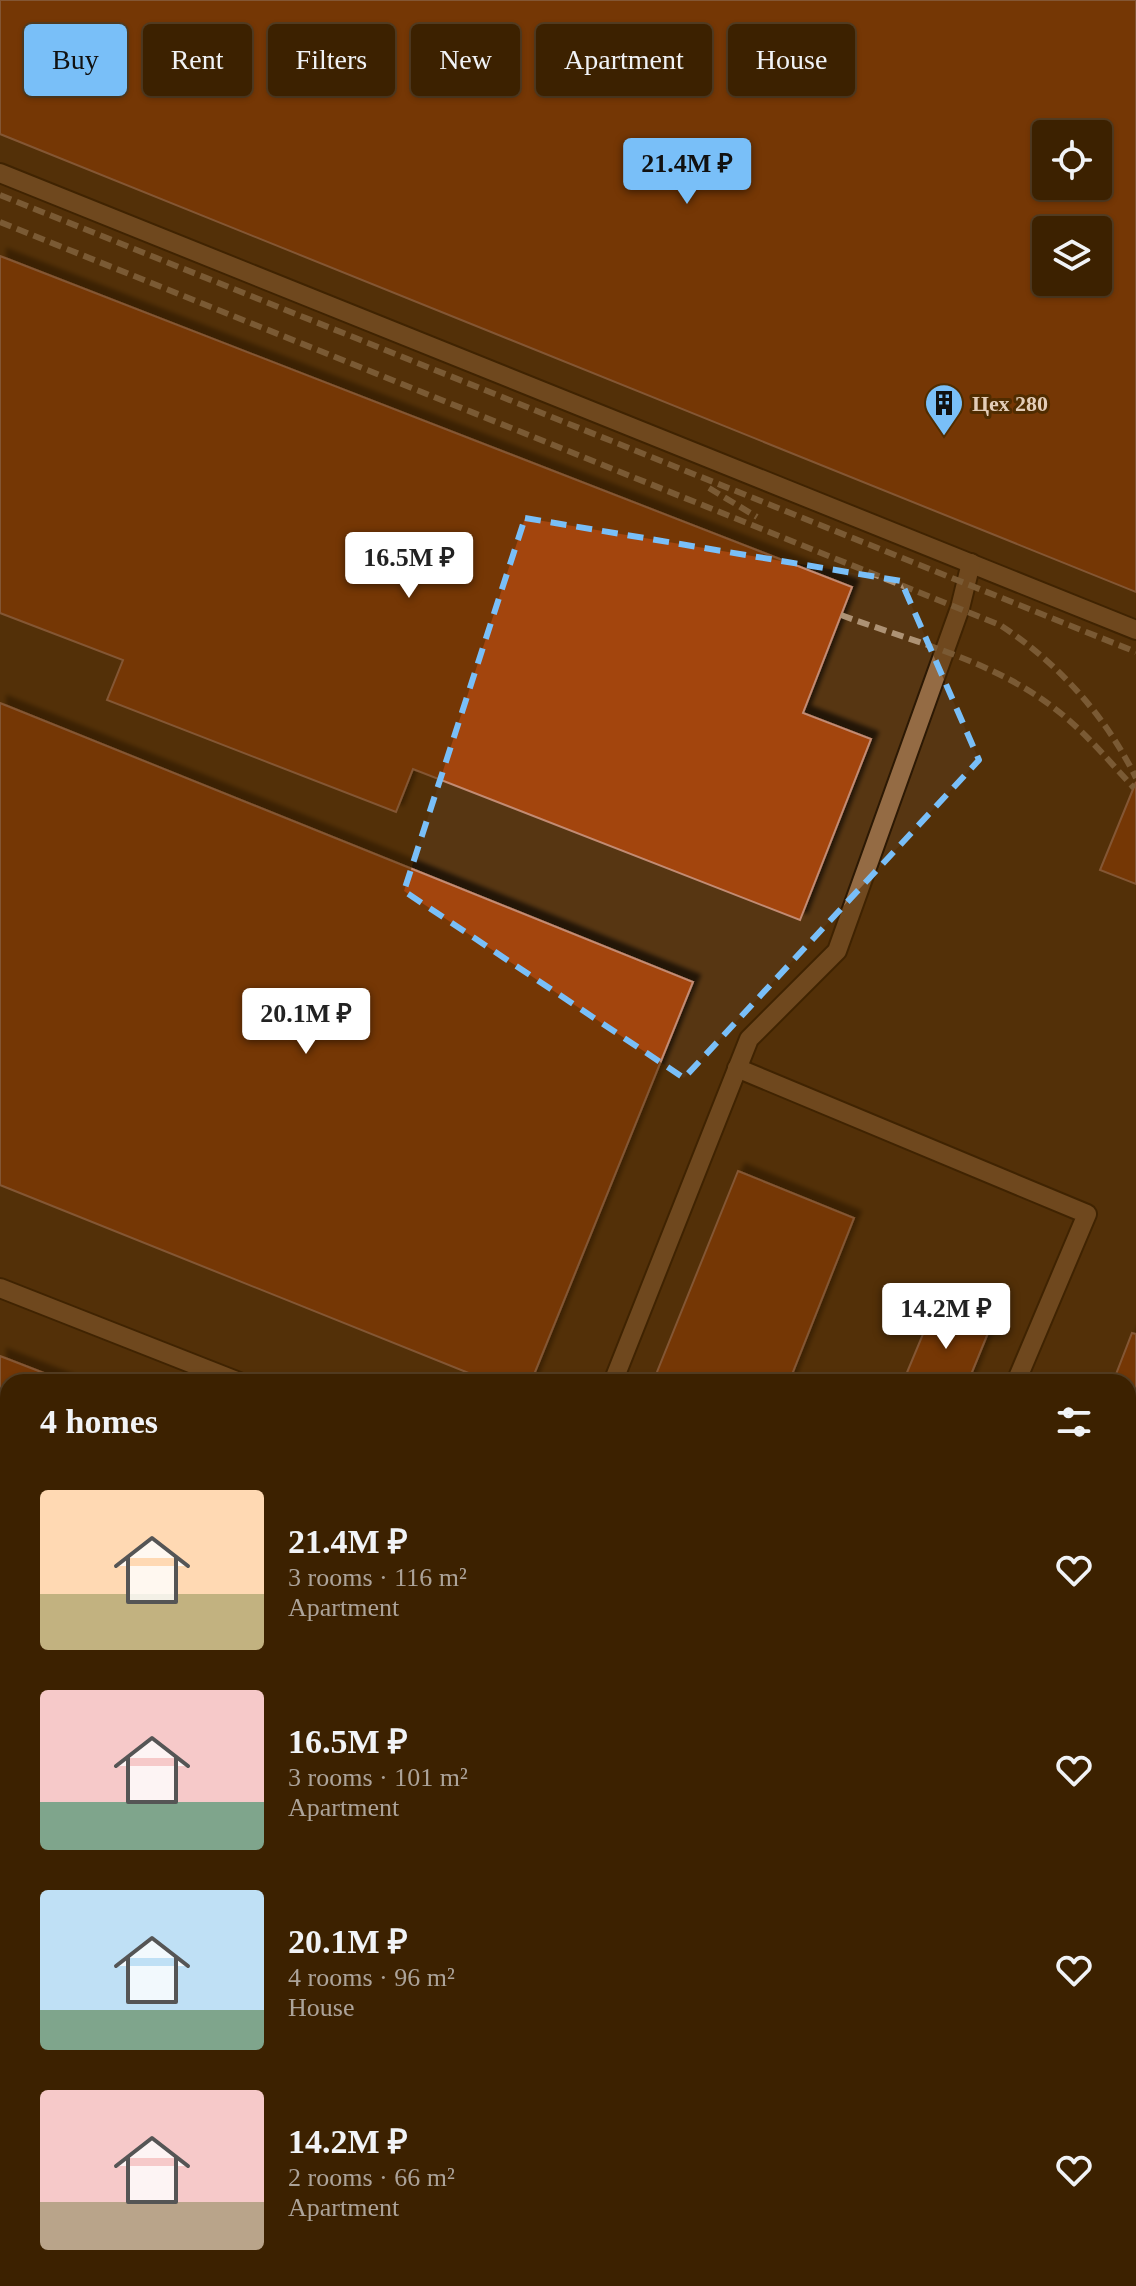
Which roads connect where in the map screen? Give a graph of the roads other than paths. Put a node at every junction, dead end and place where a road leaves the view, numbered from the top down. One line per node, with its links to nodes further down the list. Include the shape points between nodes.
1 (0, 173): 2 (lane)
2 (971, 563): 3 (lane); 4 (lane, via 960,608 837,951 749,1039)
3 (1136, 630)
4 (737, 1068): 7 (lane); 8 (lane, via 1087,1214)
5 (0, 1288): 6 (lane)
6 (219, 1374)
7 (616, 1374)
8 (1019, 1374)

